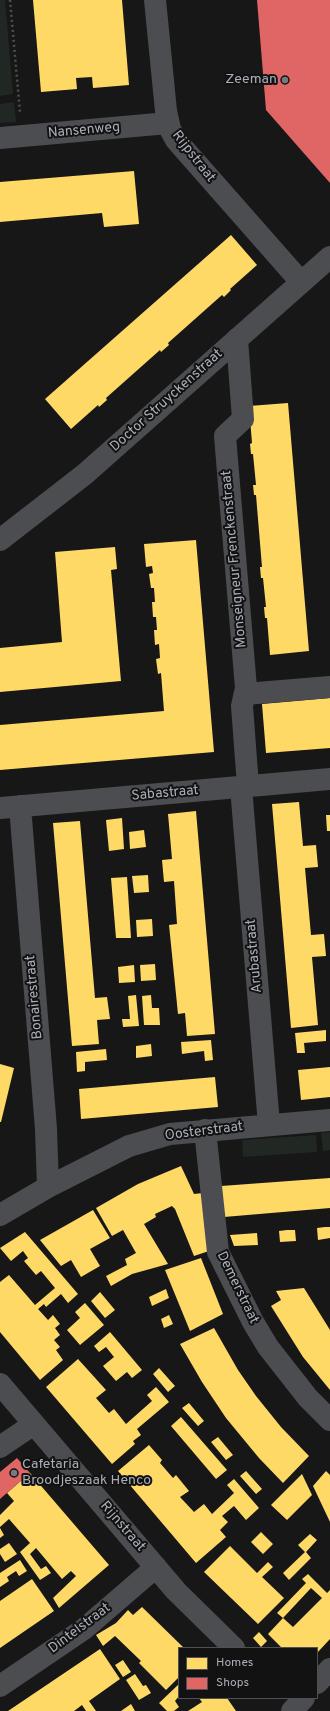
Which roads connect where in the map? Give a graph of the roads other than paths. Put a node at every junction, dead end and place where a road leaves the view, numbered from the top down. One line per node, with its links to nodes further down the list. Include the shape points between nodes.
1 (155, 0): 2 (street, Rijpstraat)
2 (168, 123): 3 (street, Nansenweg); 5 (street, Rijpstraat, via 186,153)
3 (0, 138)
4 (330, 257): 5 (street, Doctor Struyckenstraat)
5 (301, 282): 6 (street, Doctor Struyckenstraat)
6 (237, 339): 7 (street, Doctor Struyckenstraat, via 85,474); 9 (street, Monseigneur Frenckenstraat, via 244,419 225,436)
7 (0, 540)
8 (330, 687): 9 (street)
9 (245, 694): 11 (street, Monseigneur Frenckenstraat, via 242,706)
10 (330, 780): 11 (street, Sabastraat)
11 (245, 787): 12 (street, Sabastraat); 14 (street, Arubastraat)
12 (10, 807): 16 (street, Bonairestraat, via 46,1129)
13 (330, 1120): 14 (street, Oosterstraat)
14 (269, 1125): 15 (street, Oosterstraat)
15 (205, 1130): 16 (street, Oosterstraat, via 170,1134 129,1146); 19 (street, Demerstraat, via 218,1252 268,1347 308,1398)
16 (48, 1187): 17 (street, Oosterstraat)
17 (0, 1215)
18 (0, 1384): 20 (street, Rijnstraat)
19 (330, 1420)
20 (34, 1424): 21 (street); 22 (street, Rijnstraat)
21 (0, 1447)
22 (156, 1567): 23 (street, Rijnstraat, via 176,1591); 26 (street, Dintelstraat, via 84,1629)
23 (233, 1647)
24 (330, 1669): 25 (street)
25 (318, 1682)
26 (0, 1686)

